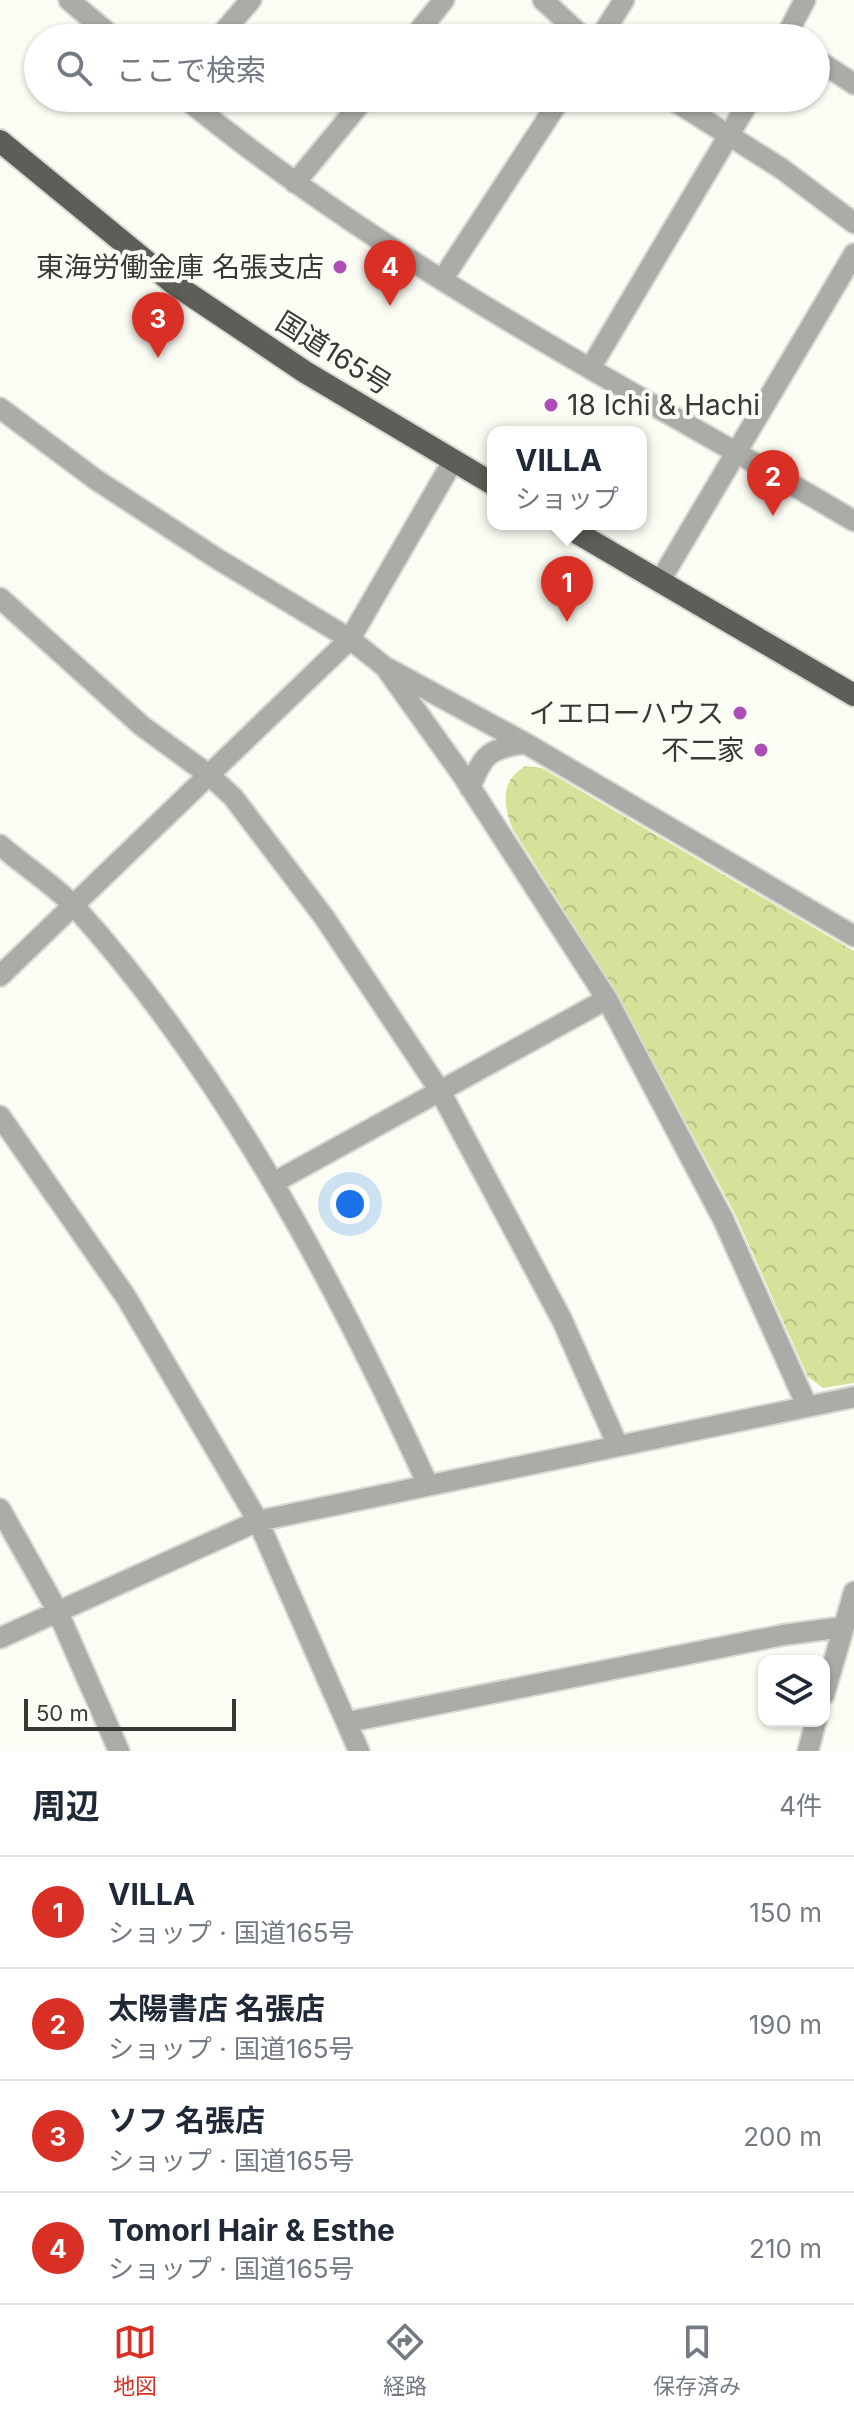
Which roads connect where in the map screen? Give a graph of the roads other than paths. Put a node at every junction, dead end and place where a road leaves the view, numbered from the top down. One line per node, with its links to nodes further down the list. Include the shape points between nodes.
1 (69, 0): 7 (street)
2 (251, 0): 8 (street)
3 (444, 0): 9 (street)
4 (543, 0): 10 (street)
5 (624, 0): 11 (street)
6 (805, 0): 12 (street)
7 (97, 24)
8 (230, 24)
9 (424, 24)
10 (569, 24)
11 (609, 24)
12 (792, 24)
13 (830, 68): 14 (street)
14 (854, 84)
15 (203, 112): 22 (street)
16 (353, 112): 22 (street)
17 (552, 112): 25 (street)
18 (694, 112): 20 (street)
19 (743, 112): 20 (street)
20 (731, 134): 23 (street); 26 (street)
21 (0, 141): 29 (highway, 国道165号, via 174,284 305,372)
22 (295, 183): 25 (street)
23 (854, 223)
24 (854, 254): 28 (street)
25 (442, 280): 26 (street)
26 (591, 367): 28 (street)
27 (0, 408): 35 (street, via 161,523)
28 (735, 450): 31 (street); 33 (street)
29 (453, 461): 30 (highway, 国道165号); 35 (street)
30 (487, 481)
31 (854, 521)
32 (572, 530): 33 (highway)
33 (660, 581): 37 (highway)
34 (0, 598): 39 (street, via 142,726)
35 (350, 639): 36 (street); 39 (street)
36 (385, 667): 38 (street); 40 (street)
37 (854, 695)
38 (525, 743): 40 (street, via 494,749 481,760); 43 (street)
39 (209, 775): 42 (street); 46 (street, via 233,797 324,917)
40 (470, 788): 45 (street)
41 (0, 845): 42 (street)
42 (73, 905): 44 (street); 48 (street, via 141,988)
43 (854, 936)
44 (0, 976)
45 (607, 999): 46 (street); 50 (street, via 723,1219)
46 (440, 1091): 48 (street); 51 (street, via 562,1320)
47 (0, 1116): 54 (street, via 126,1297)
48 (273, 1183): 52 (street, via 340,1302)
49 (854, 1397): 50 (street)
50 (807, 1406): 51 (street)
51 (618, 1446): 52 (street)
52 (428, 1485): 54 (street)
53 (0, 1509): 56 (street)
54 (258, 1521): 56 (street); 60 (street)
55 (854, 1592): 57 (street)
56 (57, 1610): 58 (street); 62 (street)
57 (843, 1627): 59 (street); 60 (street)
58 (0, 1638)
59 (830, 1674)
60 (348, 1722): 63 (street)
61 (814, 1727): 64 (street)
62 (119, 1751)
63 (359, 1751)
64 (808, 1751)

